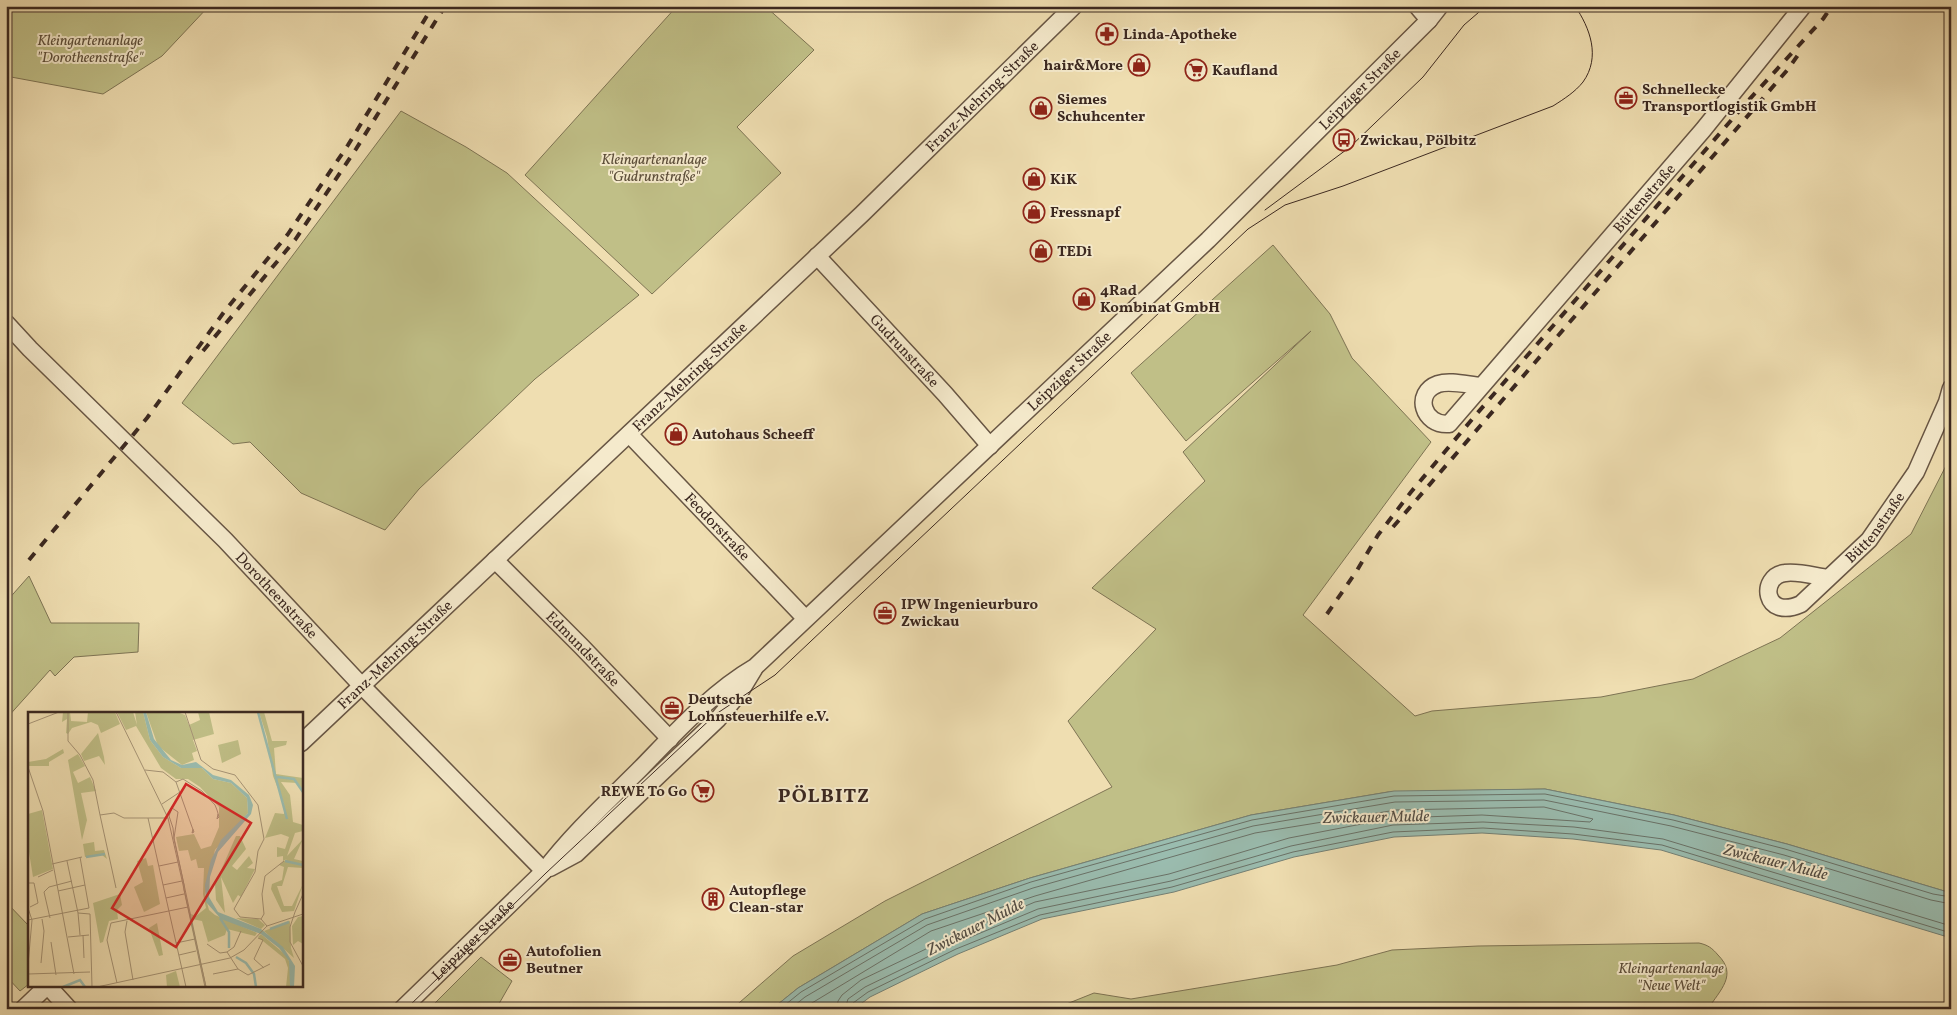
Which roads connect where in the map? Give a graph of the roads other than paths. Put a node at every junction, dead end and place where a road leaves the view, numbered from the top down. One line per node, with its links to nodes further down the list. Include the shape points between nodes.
1 (1074, 6): 6 (street, Franz-Mehring-Straße)
2 (1418, 6): 5 (street)
3 (1440, 6): 5 (street, Leipziger Straße)
4 (1803, 6): 8 (street, Büttenstraße, via 1703,130)
5 (1429, 20): 11 (street, Leipziger Straße, via 1208,240)
6 (817, 256): 10 (street, Franz-Mehring-Straße); 11 (street, Gudrunstraße)
7 (6, 323): 16 (street, Dorotheenstraße, via 225,540)
8 (1481, 386)
9 (1951, 388): 13 (street, Büttenstraße, via 1916,472 1869,540)
10 (629, 434): 12 (street, Franz-Mehring-Straße); 14 (street, Feodorstraße)
11 (990, 446): 14 (street, Leipziger Straße)
12 (495, 560): 16 (street, Franz-Mehring-Straße); 17 (street, Edmundstraße)
13 (1828, 578)
14 (805, 618): 15 (street, Leipziger Straße)
15 (755, 667): 17 (street, Leipziger Straße, via 733,679); 19 (street, Leipziger Straße, via 718,719 576,854)
16 (361, 685): 18 (street, Franz-Mehring-Straße); 19 (street, Dorotheenstraße)
17 (670, 739): 19 (street, Leipziger Straße, via 563,846)
18 (302, 742)
19 (544, 871): 24 (street, Leipziger Straße)
20 (46, 988): 22 (street)
21 (50, 988): 23 (street)
22 (23, 1009)
23 (69, 1009)
24 (402, 1009)

